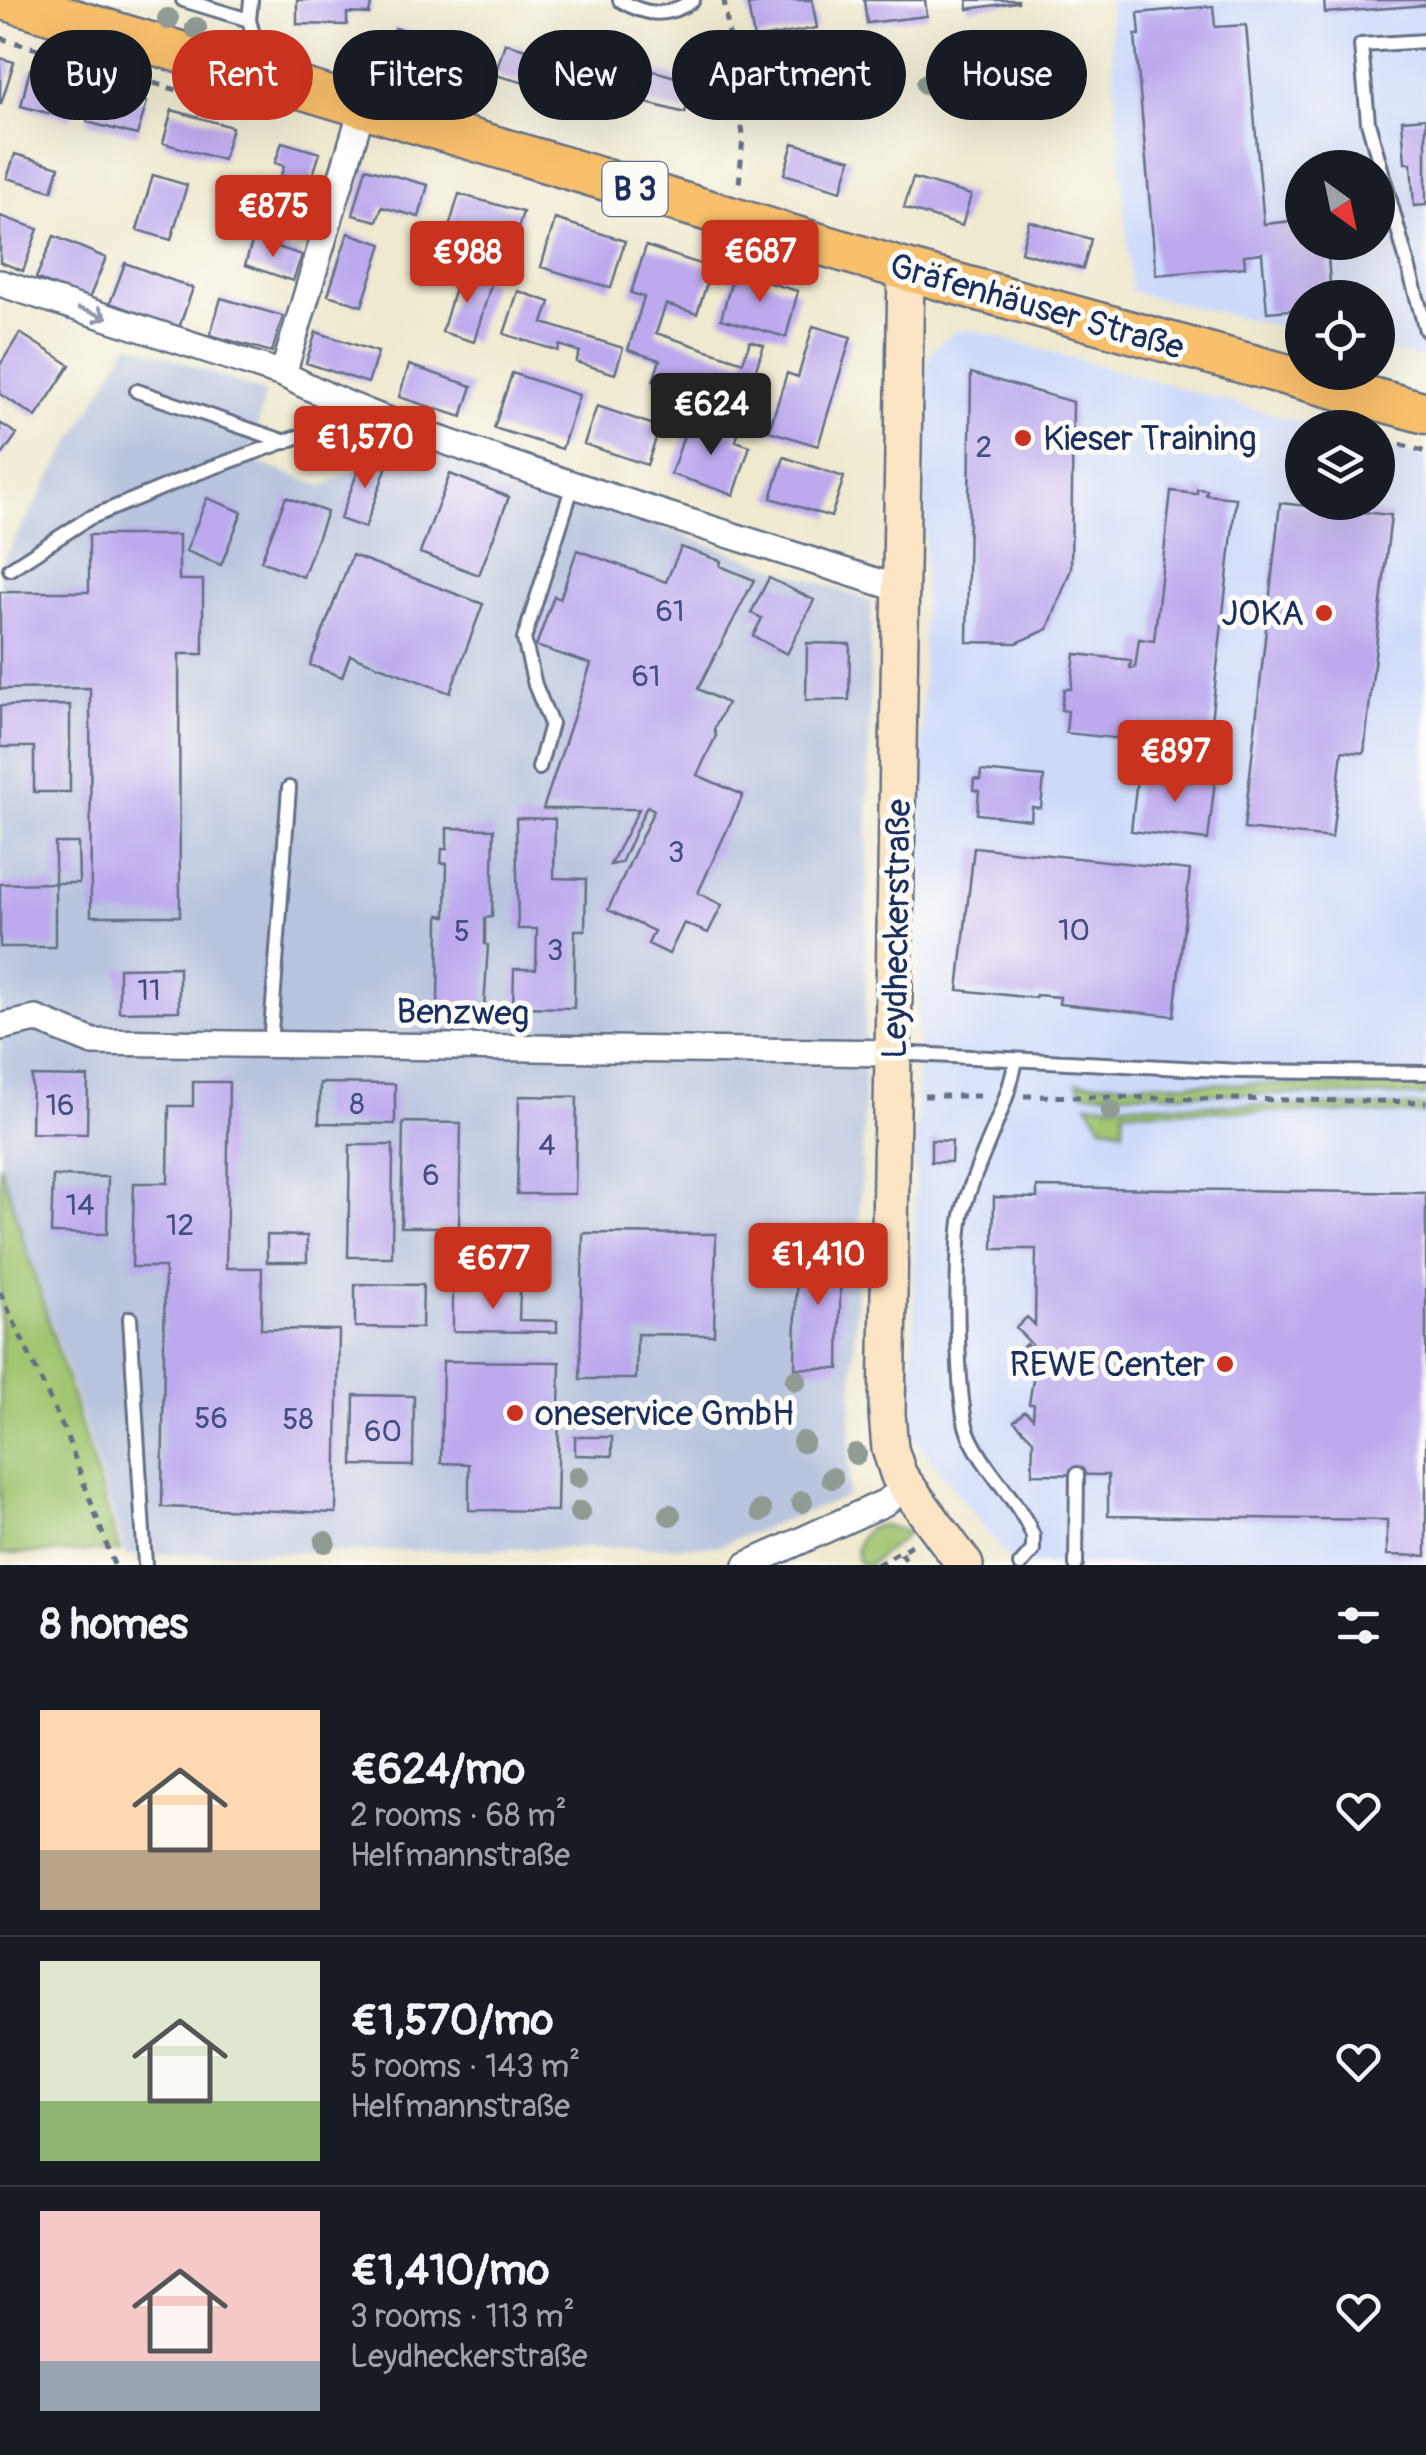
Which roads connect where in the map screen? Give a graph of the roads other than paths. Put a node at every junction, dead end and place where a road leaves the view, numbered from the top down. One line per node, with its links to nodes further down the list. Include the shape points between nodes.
1 (183, 0): 6 (lane)
2 (251, 0): 6 (lane)
3 (620, 0): 4 (lane, via 641,13 678,10)
4 (693, 0)
5 (4, 11): 9 (main road, Gräfenhäuser Straße / B 3)
6 (248, 20): 7 (lane)
7 (251, 30)
8 (1426, 41): 14 (lane, via 1361,45 1368,122)
9 (172, 53)
10 (359, 120): 15 (street)
11 (409, 120): 12 (main road, Gräfenhäuser Straße / B 3)
12 (906, 270): 18 (main road, Gräfenhäuser Straße / B 3); 22 (street, Leydheckerstraße)
13 (0, 283): 15 (street, one-way to 15)
14 (1426, 330)
15 (283, 374): 17 (street)
16 (137, 391): 19 (lane)
17 (366, 412): 19 (lane); 20 (street)
18 (1426, 413)
19 (286, 442): 21 (lane, via 88,518)
20 (573, 485): 22 (street); 23 (lane, via 524,639 551,724)
21 (10, 569)
22 (900, 589): 27 (street, Leydheckerstraße)
23 (539, 768)
24 (290, 788): 26 (lane)
25 (0, 1028): 26 (street, Benzweg, via 36,1019 93,1042)
26 (270, 1045): 27 (street, Benzweg)
27 (894, 1053): 28 (lane); 32 (street, Leydheckerstraße, via 887,1413 890,1449)
28 (1016, 1060): 29 (lane); 37 (lane, via 1009,1096 960,1224 961,1390 973,1443 1033,1536 1033,1550)
29 (1426, 1073)
30 (130, 1318): 34 (lane)
31 (1077, 1474): 38 (lane)
32 (907, 1488): 33 (street); 36 (street, Leydheckerstraße)
33 (783, 1558): 35 (street)
34 (145, 1565)
35 (747, 1565)
36 (964, 1565)
37 (1020, 1565)
38 (1076, 1565)

